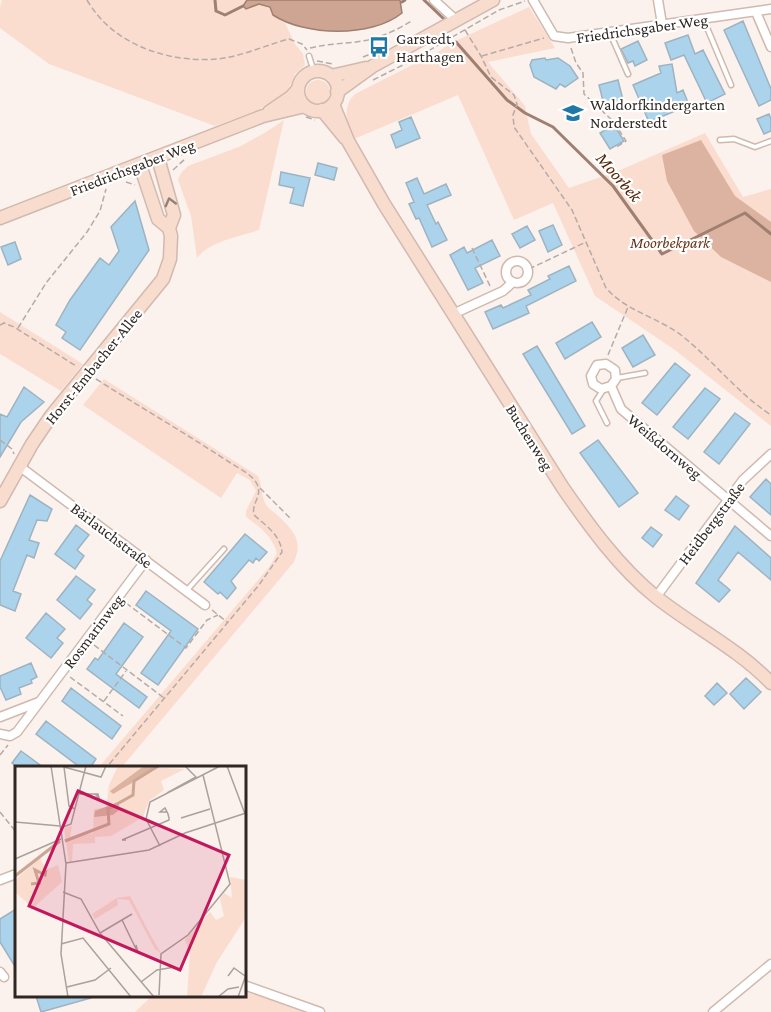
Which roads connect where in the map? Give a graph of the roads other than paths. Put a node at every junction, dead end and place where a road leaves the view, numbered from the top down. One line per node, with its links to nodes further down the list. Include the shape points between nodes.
1 (434, 0): 9 (street)
2 (492, 0): 9 (street)
3 (531, 0): 10 (street, Friedrichsgaber Weg, via 554,36)
4 (658, 0): 8 (street)
5 (771, 9): 6 (street, Friedrichsgaber Weg)
6 (756, 12): 7 (street, Friedrichsgaber Weg); 11 (street)
7 (700, 19): 8 (street, Friedrichsgaber Weg); 15 (lane)
8 (662, 24): 10 (street, Friedrichsgaber Weg)
9 (461, 26): 12 (street)
10 (610, 32): 14 (lane)
11 (771, 47)
12 (373, 66): 13 (street); 17 (street)
13 (332, 70): 16 (street, Friedrichsgaber Weg, via 325,73 311,63); 17 (street, Buchenweg, via 336,83)
14 (628, 74)
15 (731, 85)
16 (298, 89): 18 (street); 19 (street, Friedrichsgaber Weg)
17 (330, 102): 18 (street, via 311,110); 27 (street, Buchenweg, via 384,204)
18 (305, 106): 19 (street, Friedrichsgaber Weg)
19 (263, 116): 22 (street, Friedrichsgaber Weg)
20 (720, 140): 21 (lane, via 734,139 755,147)
21 (771, 141)
22 (158, 158): 23 (street, Friedrichsgaber Weg); 25 (street, Horst-Embacher-Allee, one-way to 22, via 174,215)
23 (140, 165): 24 (street, Friedrichsgaber Weg); 25 (street, via 158,219)
24 (0, 218)
25 (169, 228): 32 (street, Horst-Embacher-Allee, via 171,249 163,279 51,416)
26 (513, 282): 26 (street, via 526,280 528,269 522,261 511,262 506,272); 27 (street, via 503,291)
27 (453, 314): 39 (street, Buchenweg, via 583,517)
28 (645, 373): 29 (lane)
29 (610, 385): 29 (street, Weißdornweg, via 615,370 605,363 595,367 593,384); 30 (lane, via 596,401); 33 (street, Weißdornweg, via 621,409)
30 (607, 423)
31 (771, 454): 33 (street, Heidbergstraße)
32 (19, 466): 34 (street, Horst-Embacher-Allee); 37 (street, Bärlauchstraße)
33 (728, 499): 35 (street, Weißdornweg); 39 (street, Heidbergstraße)
34 (0, 501)
35 (771, 536)
36 (224, 549): 38 (lane)
37 (146, 560): 38 (street, Bärlauchstraße); 42 (street, Rosmarinweg)
38 (187, 591): 40 (street, Bärlauchstraße)
39 (656, 597): 41 (street, Buchenweg, via 716,638)
40 (205, 605)
41 (771, 683)
42 (40, 701): 43 (street); 44 (street, Rosmarinweg, via 17,732 10,736)
43 (0, 717)
44 (0, 734)
45 (15, 874): 46 (street)
46 (0, 880)
47 (771, 964): 50 (street)
48 (246, 986): 49 (street)
49 (320, 1012)
50 (713, 1012)

